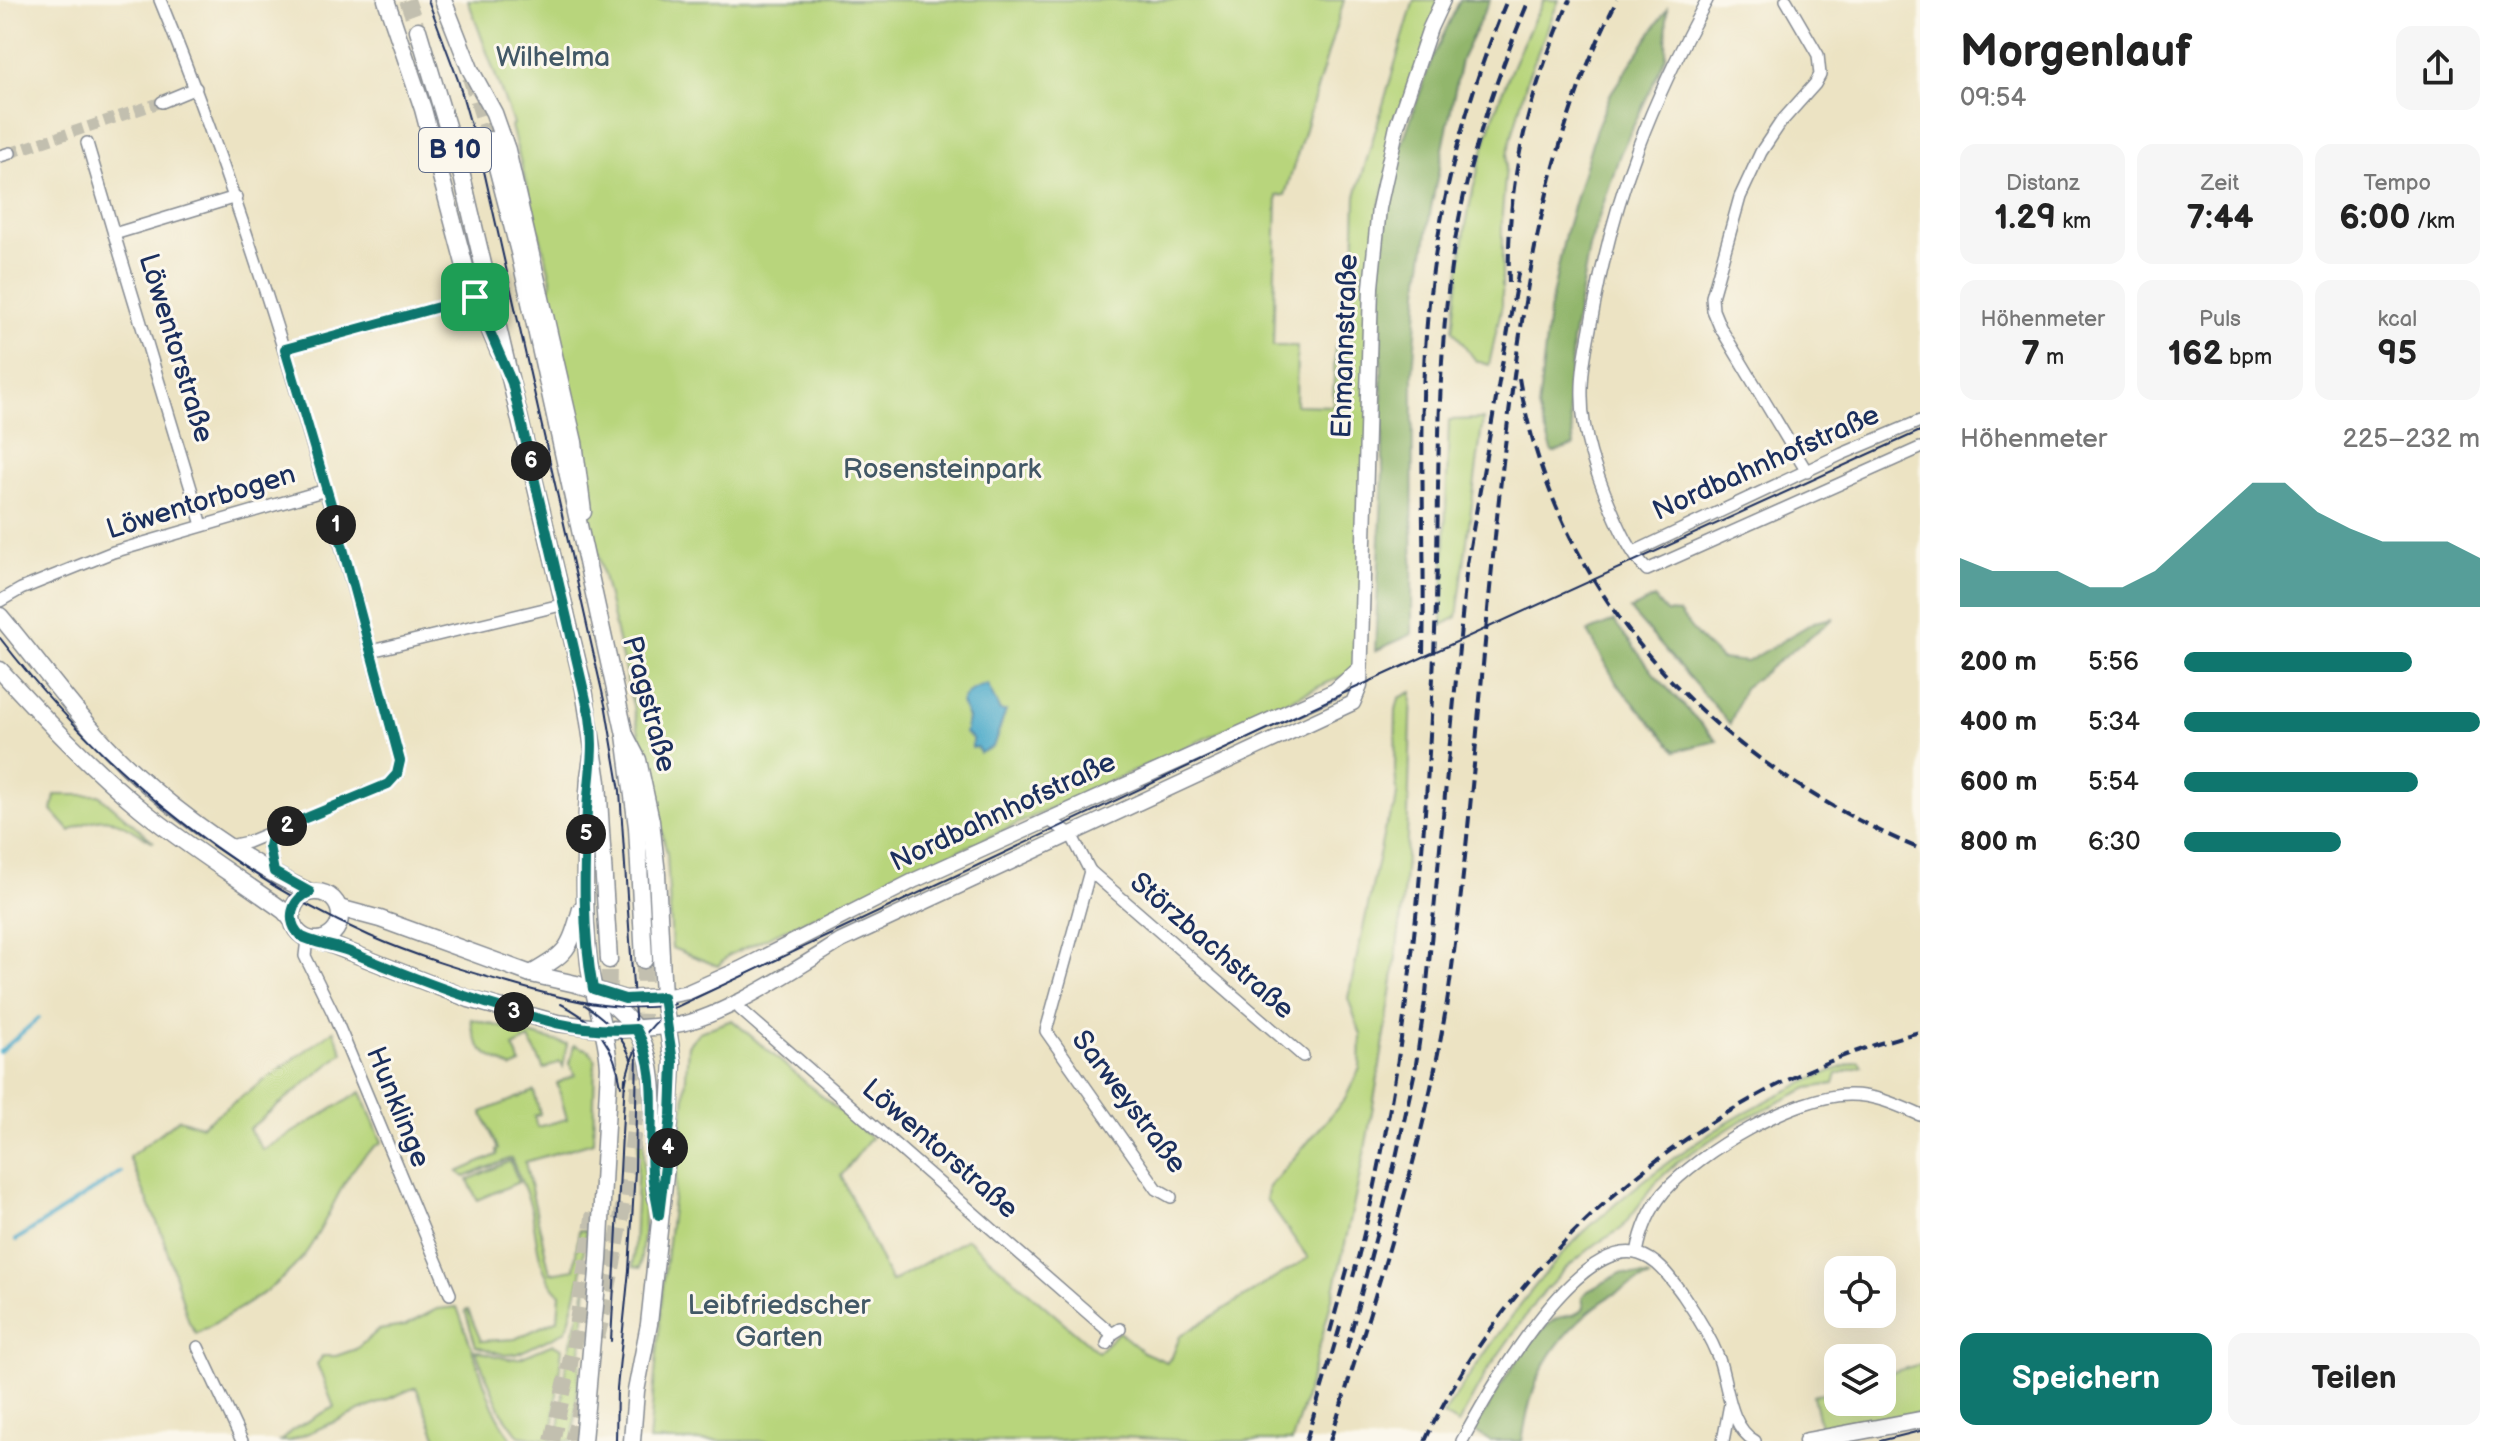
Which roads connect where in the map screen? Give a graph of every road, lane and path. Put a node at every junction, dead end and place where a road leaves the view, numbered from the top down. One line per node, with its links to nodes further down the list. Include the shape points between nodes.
1 (160, 0): 8 (street)
2 (386, 0): 14 (main road, Pragstraße, via 423,109)
3 (443, 0): 23 (main road, Pragstraße, via 500,128 515,180 574,442)
4 (1443, 0): 28 (street, Ehmannstraße, via 1397,126 1379,208 1371,287)
5 (1707, 0): 22 (street, via 1632,158 1607,244 1584,364 1587,441)
6 (1786, 0): 19 (street, via 1818,55 1820,75 1759,156 1740,197 1712,304 1720,327)
7 (418, 30): 16 (main road, B 10, via 458,163)
8 (196, 88): 9 (street); 12 (street)
9 (162, 102)
10 (490, 140): 23 (main road, B 10)
11 (87, 143): 13 (street)
12 (236, 197): 13 (street, Löwentorstraße); 15 (street)
13 (114, 234): 21 (street, Löwentorstraße)
14 (475, 297): 15 (street); 16 (main road, Pragstraße)
15 (285, 349): 20 (street)
16 (512, 383): 25 (main road, Pragstraße / B 10)
17 (1920, 421): 19 (street, Nordbahnhofstraße)
18 (1920, 448): 22 (street, Nordbahnhofstraße, via 1647,570)
19 (1807, 472): 22 (street, Nordbahnhofstraße)
20 (326, 490): 21 (street, Löwentorbogen); 27 (street, Löwentorbogen)
21 (202, 525): 24 (street, Löwentorbogen, via 113,552)
22 (1634, 552)
23 (592, 589): 31 (main road, Pragstraße / B 10)
24 (0, 601)
25 (565, 604): 27 (street); 32 (main road, Pragstraße / B 10)
26 (0, 616): 36 (main road, via 116,755)
27 (371, 651): 34 (street, Löwentorbogen, via 400,761 397,774 388,784)
28 (1360, 668): 30 (street, Ehmannstraße); 33 (street, Nordbahnhofstraße, via 1334,691)
29 (0, 670): 42 (main road, via 140,808)
30 (1353, 703): 35 (street, Nordbahnhofstraße)
31 (625, 735): 45 (main road, B 10, via 637,827); 48 (main road, Pragstraße, via 638,760 651,821)
32 (593, 740): 40 (main road, Pragstraße); 44 (main road, Pragstraße / B 10)
33 (1047, 819): 35 (street); 48 (street, Nordbahnhofstraße, via 740,969)
34 (272, 832): 36 (street, Löwentorbogen); 38 (street)
35 (1071, 834): 37 (street); 49 (street, Nordbahnhofstraße, via 841,941)
36 (229, 846): 38 (main road)
37 (1090, 871): 54 (street, Störzbachstraße); 56 (street, Sarweystraße, via 1046,1031 1157,1189)
38 (274, 872): 39 (main road)
39 (310, 892): 41 (main road, via 328,894); 42 (main road, via 294,905)
40 (584, 896): 46 (main road, via 572,942); 47 (main road, Pragstraße)
41 (339, 908): 43 (main road, via 337,928 330,936); 46 (main road)
42 (291, 919): 43 (main road)
43 (313, 940): 52 (main road, via 469,999); 59 (street, Hunklinge, via 304,948 305,956)
44 (609, 960)
45 (644, 960)
46 (531, 974): 47 (main road)
47 (593, 989): 48 (main road, via 625,999); 51 (main road); 52 (main road, Pragstraße)
48 (663, 997): 50 (main road, Pragstraße); 51 (main road)
49 (736, 1001): 50 (street, Nordbahnhofstraße, via 695,1021); 60 (street, Löwentorstraße)
50 (667, 1026): 51 (main road); 57 (main road, Pragstraße, via 672,1090)
51 (631, 1028): 52 (main road); 53 (main road); 57 (main road, via 647,1053 651,1078 652,1172)
52 (604, 1030): 53 (main road, Pragstraße)
53 (608, 1053): 65 (main road, Pragstraße, via 608,1123)
54 (1303, 1056)
55 (1920, 1115): 58 (street, via 1886,1100 1850,1095 1811,1099 1760,1122 1665,1192 1646,1220)
56 (1171, 1197)
57 (659, 1215): 66 (main road, Pragstraße)
58 (1637, 1253): 62 (street, via 1654,1260 1687,1302 1719,1359); 67 (street, via 1595,1262 1575,1279 1518,1349)
59 (450, 1294)
60 (1113, 1336)
61 (198, 1347): 64 (street)
62 (1730, 1400): 68 (street); 69 (street, via 1746,1436)
63 (1920, 1420): 70 (main road)
64 (242, 1441)
65 (583, 1441)
66 (632, 1441)
67 (1462, 1441)
68 (1723, 1441)
69 (1755, 1441)
70 (1807, 1441)

